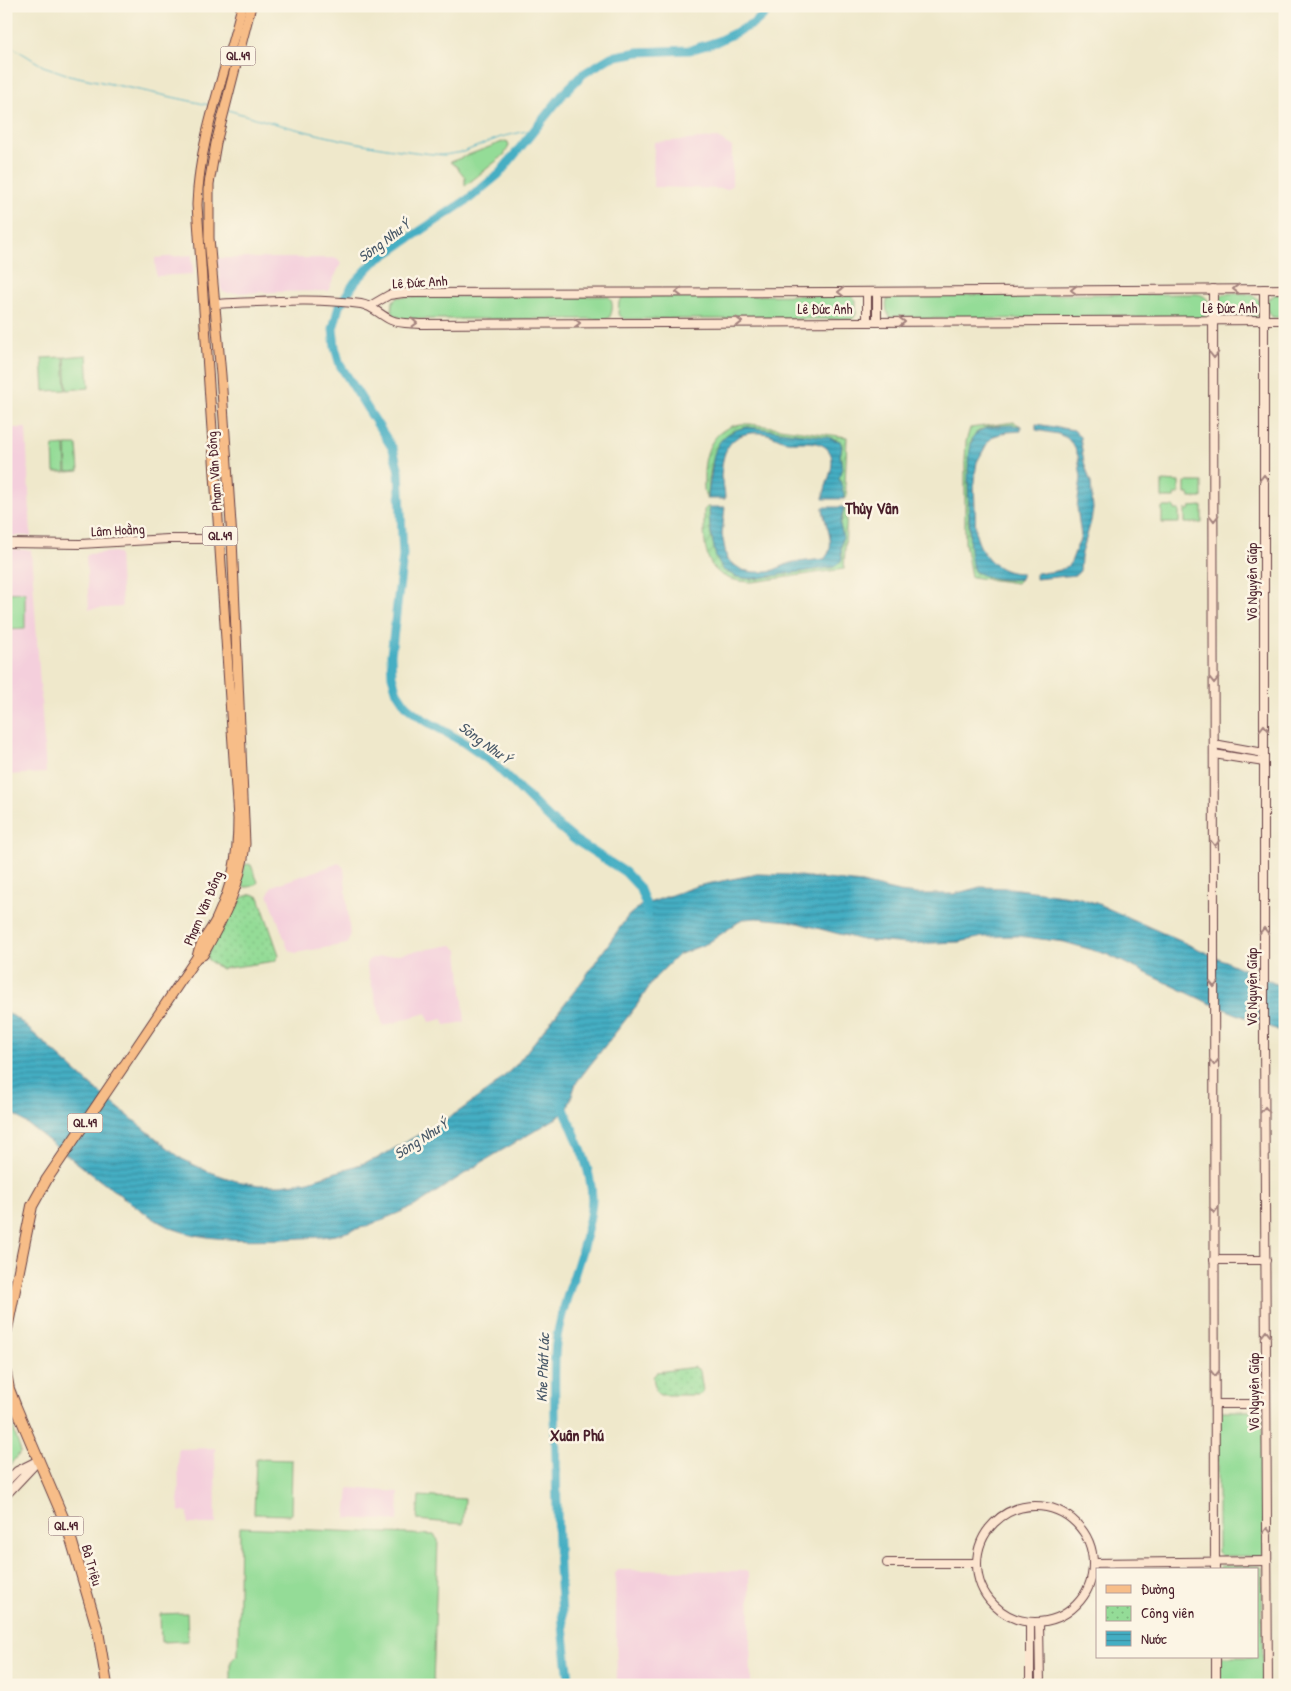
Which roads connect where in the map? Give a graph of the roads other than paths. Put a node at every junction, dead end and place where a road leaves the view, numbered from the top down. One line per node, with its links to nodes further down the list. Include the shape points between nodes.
1 (242, 6): 15 (main road, Phạm Văn Đồng / QL.49, via 198,182)
2 (251, 6): 8 (main road, Phạm Văn Đồng / QL.49, via 209,184 209,238)
3 (1213, 289): 4 (street, Lê Đức Anh, one-way to 3); 7 (street, Lê Đức Anh, one-way to 7); 10 (street)
4 (1264, 289): 5 (street, Lê Đức Anh); 11 (street, Võ Nguyên Giáp)
5 (1285, 289)
6 (867, 292): 7 (street, Lê Đức Anh); 9 (street, Lê Đức Anh, one-way to 9, via 403,292 389,295); 13 (street)
7 (877, 292): 14 (street)
8 (215, 304): 9 (street, Lê Đức Anh, via 332,301); 16 (main road, Phạm Văn Đồng / QL.49)
9 (370, 306): 13 (street, Lê Đức Anh, one-way to 13, via 391,320 421,324)
10 (1214, 320): 11 (street, Lê Đức Anh); 14 (street, Lê Đức Anh, one-way to 10); 18 (street, one-way to 18)
11 (1264, 320): 12 (street, Lê Đức Anh); 19 (street, Võ Nguyên Giáp, one-way to 11)
12 (1285, 320)
13 (868, 322): 14 (street, Lê Đức Anh)
14 (877, 322)
15 (220, 540): 16 (street, Lâm Hoằng); 17 (street, Lâm Hoằng); 22 (main road, Phạm Văn Đồng / QL.49, via 238,819 237,853 228,890)
16 (232, 540): 22 (main road, Phạm Văn Đồng / QL.49, via 244,856 235,892 221,923 203,955)
17 (6, 543)
18 (1214, 744): 19 (street); 20 (street)
19 (1264, 753): 21 (street, Võ Nguyên Giáp)
20 (1214, 754): 21 (street); 24 (street, one-way to 24)
21 (1264, 762): 25 (street, Võ Nguyên Giáp, one-way to 21)
22 (197, 957): 23 (main road, Phạm Văn Đồng / QL.49)
23 (123, 1067): 26 (highway, QL.49, via 32,1206)
24 (1214, 1260): 25 (street); 28 (street, one-way to 28)
25 (1266, 1260): 29 (street, Võ Nguyên Giáp, one-way to 25)
26 (6, 1334)
27 (6, 1373): 30 (highway, Bà Triệu / QL.49)
28 (1215, 1404): 29 (street); 38 (street)
29 (1266, 1404): 34 (street, Võ Nguyên Giáp, one-way to 29)
30 (11, 1407): 31 (highway, Bà Triệu / QL.49)
31 (39, 1460): 32 (street, via 17,1470); 33 (street); 46 (highway, Bà Triệu / QL.49, via 70,1537 98,1631)
32 (6, 1482)
33 (6, 1495)
34 (1267, 1561): 38 (street); 48 (street, Võ Nguyên Giáp)
35 (887, 1563): 36 (street)
36 (976, 1563): 37 (street, via 981,1541 994,1523 1012,1511 1034,1506 1056,1511 1075,1523 1088,1541); 39 (street, via 980,1584 991,1603 1009,1616)
37 (1093, 1563): 38 (street); 40 (street, via 1089,1584 1078,1603 1060,1616)
38 (1215, 1566)
39 (1030, 1622): 40 (street); 41 (street)
40 (1039, 1622): 42 (street)
41 (1030, 1646): 42 (street); 44 (street)
42 (1039, 1646): 45 (street)
43 (1216, 1658): 47 (street)
44 (1030, 1683): 45 (street)
45 (1040, 1683)
46 (107, 1685)
47 (1216, 1685)
48 (1268, 1685)

